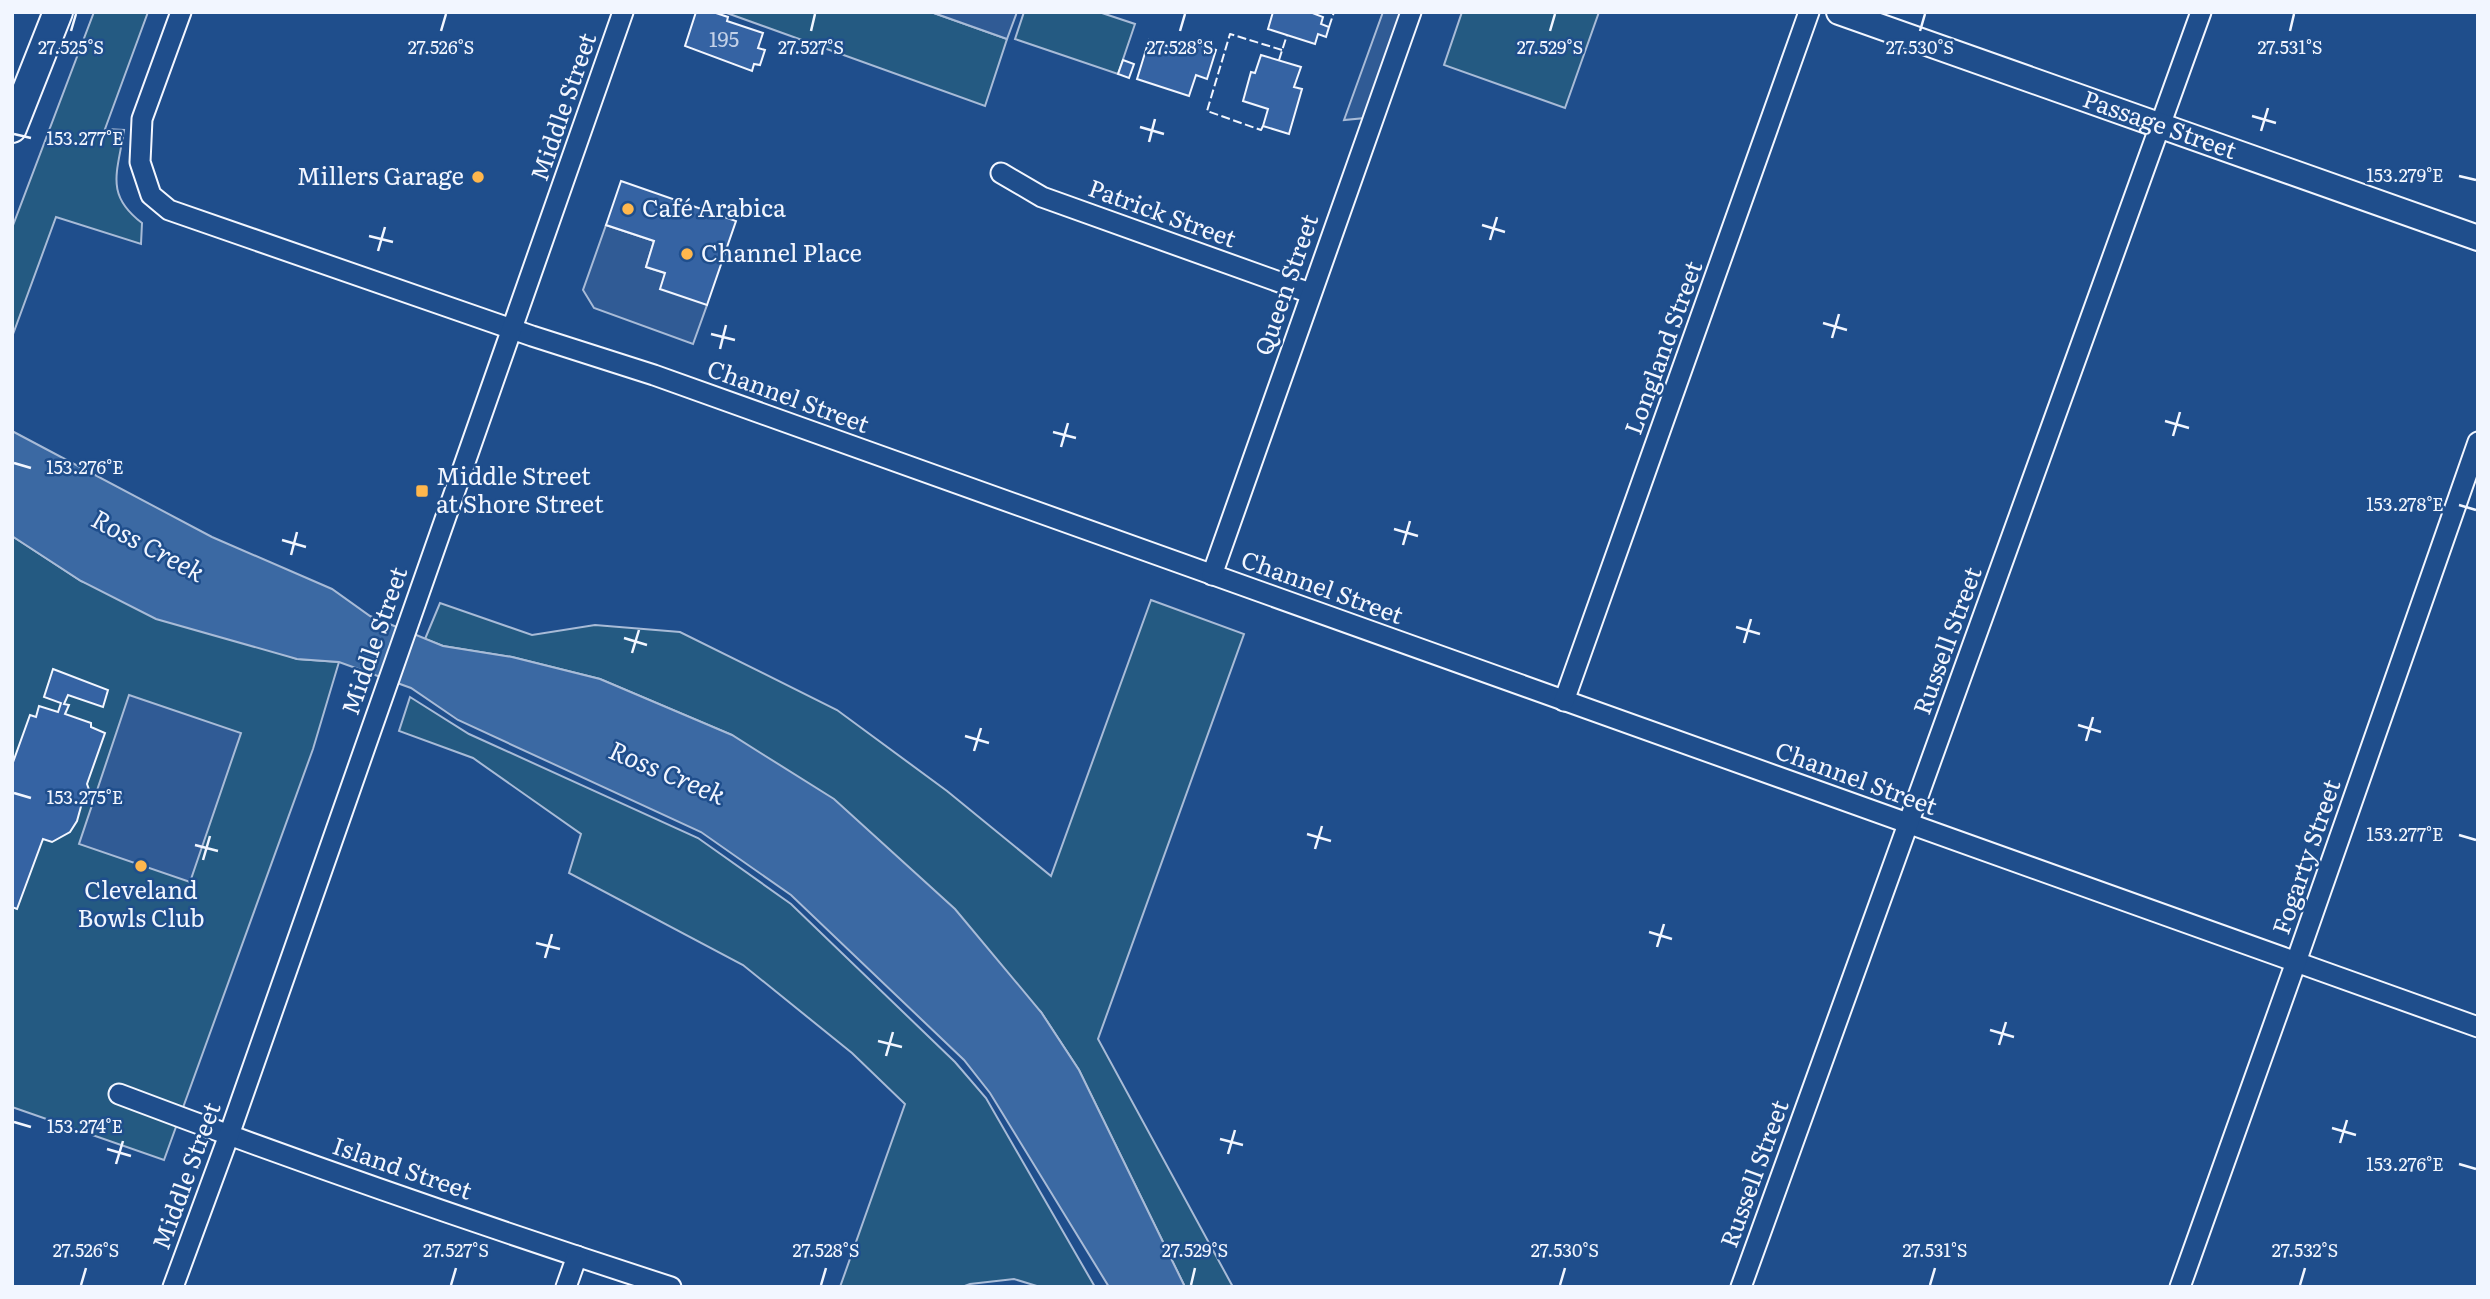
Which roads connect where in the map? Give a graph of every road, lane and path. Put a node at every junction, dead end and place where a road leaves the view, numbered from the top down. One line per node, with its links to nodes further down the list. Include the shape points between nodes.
1 (58, 12): 9 (main road)
2 (181, 12): 13 (street, Channel Street, via 142,119 140,163 151,195 169,210)
3 (623, 12): 13 (street, Middle Street)
4 (1411, 12): 12 (street, Queen Street)
5 (1809, 12): 16 (street, Longland Street)
6 (1839, 12): 8 (street, Passage Street)
7 (2201, 12): 8 (street, Russell Street)
8 (2160, 126): 11 (street, Passage Street); 17 (street, Russell Street)
9 (12, 128)
10 (1001, 173): 12 (street, Patrick Street, via 1042,197)
11 (2478, 237)
12 (1310, 293): 15 (street, Queen Street)
13 (513, 329): 15 (street, Channel Street); 21 (street, Middle Street)
14 (2478, 442): 18 (street, Fogarty Street)
15 (1212, 575): 16 (street, Channel Street)
16 (1564, 701): 17 (street, Channel Street)
17 (1908, 824): 18 (street, Channel Street); 26 (street, Russell Street)
18 (2297, 962): 19 (street, Channel Street); 27 (street, Fogarty Street)
19 (2478, 1027)
20 (119, 1094): 21 (street, Island Street)
21 (229, 1135): 22 (street, Island Street); 23 (street, Middle Street)
22 (577, 1256): 24 (street); 25 (street, Island Street)
23 (173, 1287)
24 (566, 1287)
25 (671, 1287)
26 (1741, 1287)
27 (2180, 1287)

